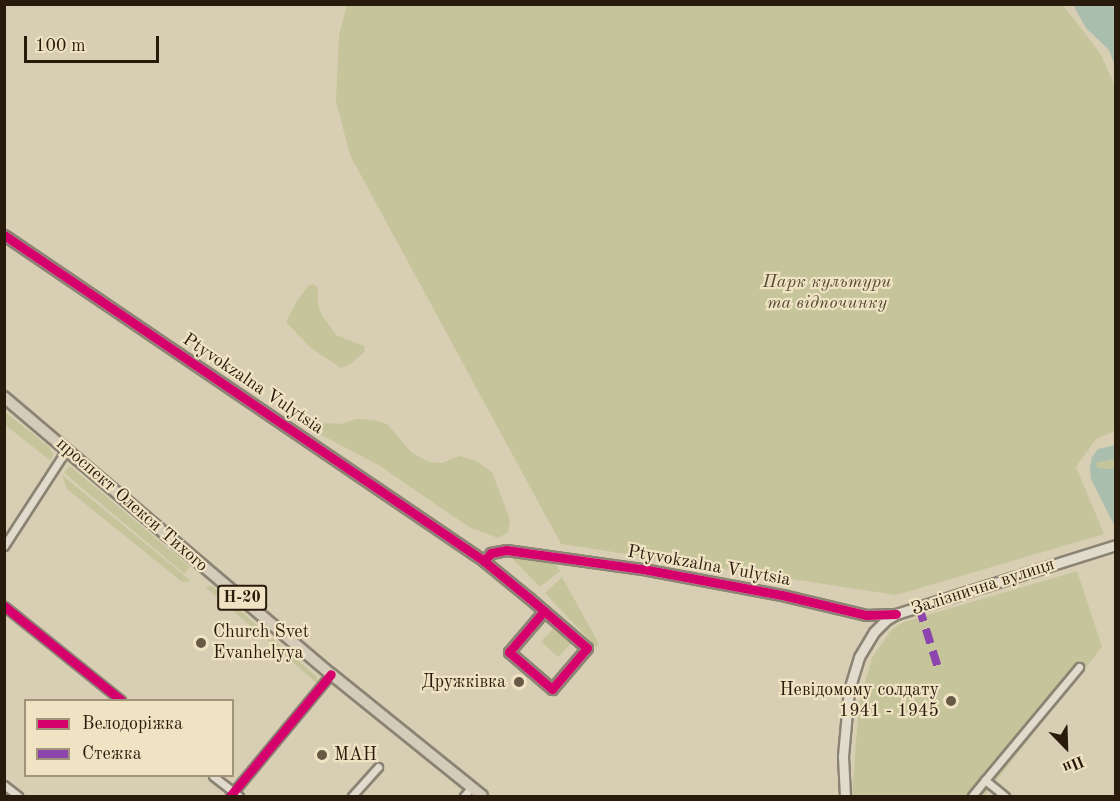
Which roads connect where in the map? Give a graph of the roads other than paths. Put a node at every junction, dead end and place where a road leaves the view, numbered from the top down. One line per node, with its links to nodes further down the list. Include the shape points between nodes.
1 (4, 235): 6 (street, Ptyvokzalna Vulytsia)
2 (4, 396): 3 (main road, проспект Олекси Тихого / Н-20)
3 (67, 449): 5 (street); 11 (main road, проспект Олекси Тихого / Н-20)
4 (1116, 545): 9 (street, Залізнична вулиця)
5 (4, 546)
6 (484, 561): 8 (street, Ptyvokzalna Vulytsia); 9 (street, Ptyvokzalna Vulytsia, via 491,553 516,551 648,570 866,615)
7 (4, 606): 12 (street)
8 (544, 611): 8 (street, Ptyvokzalna Vulytsia, via 509,652 552,689 587,648)
9 (896, 614): 22 (street, Залізнична вулиця, via 867,641 849,690 843,756)
10 (1079, 667): 15 (street)
11 (331, 674): 17 (main road, проспект Олекси Тихого / Н-20); 18 (street)
12 (120, 699)
13 (378, 766): 20 (street)
14 (214, 777): 18 (street)
15 (985, 780): 23 (street); 24 (street)
16 (4, 785): 19 (street)
17 (468, 792): 21 (main road, проспект Олекси Тихого / Н-20)
18 (234, 795)
19 (18, 796)
20 (352, 796)
21 (482, 796)
22 (845, 796)
23 (972, 796)
24 (1005, 796)

